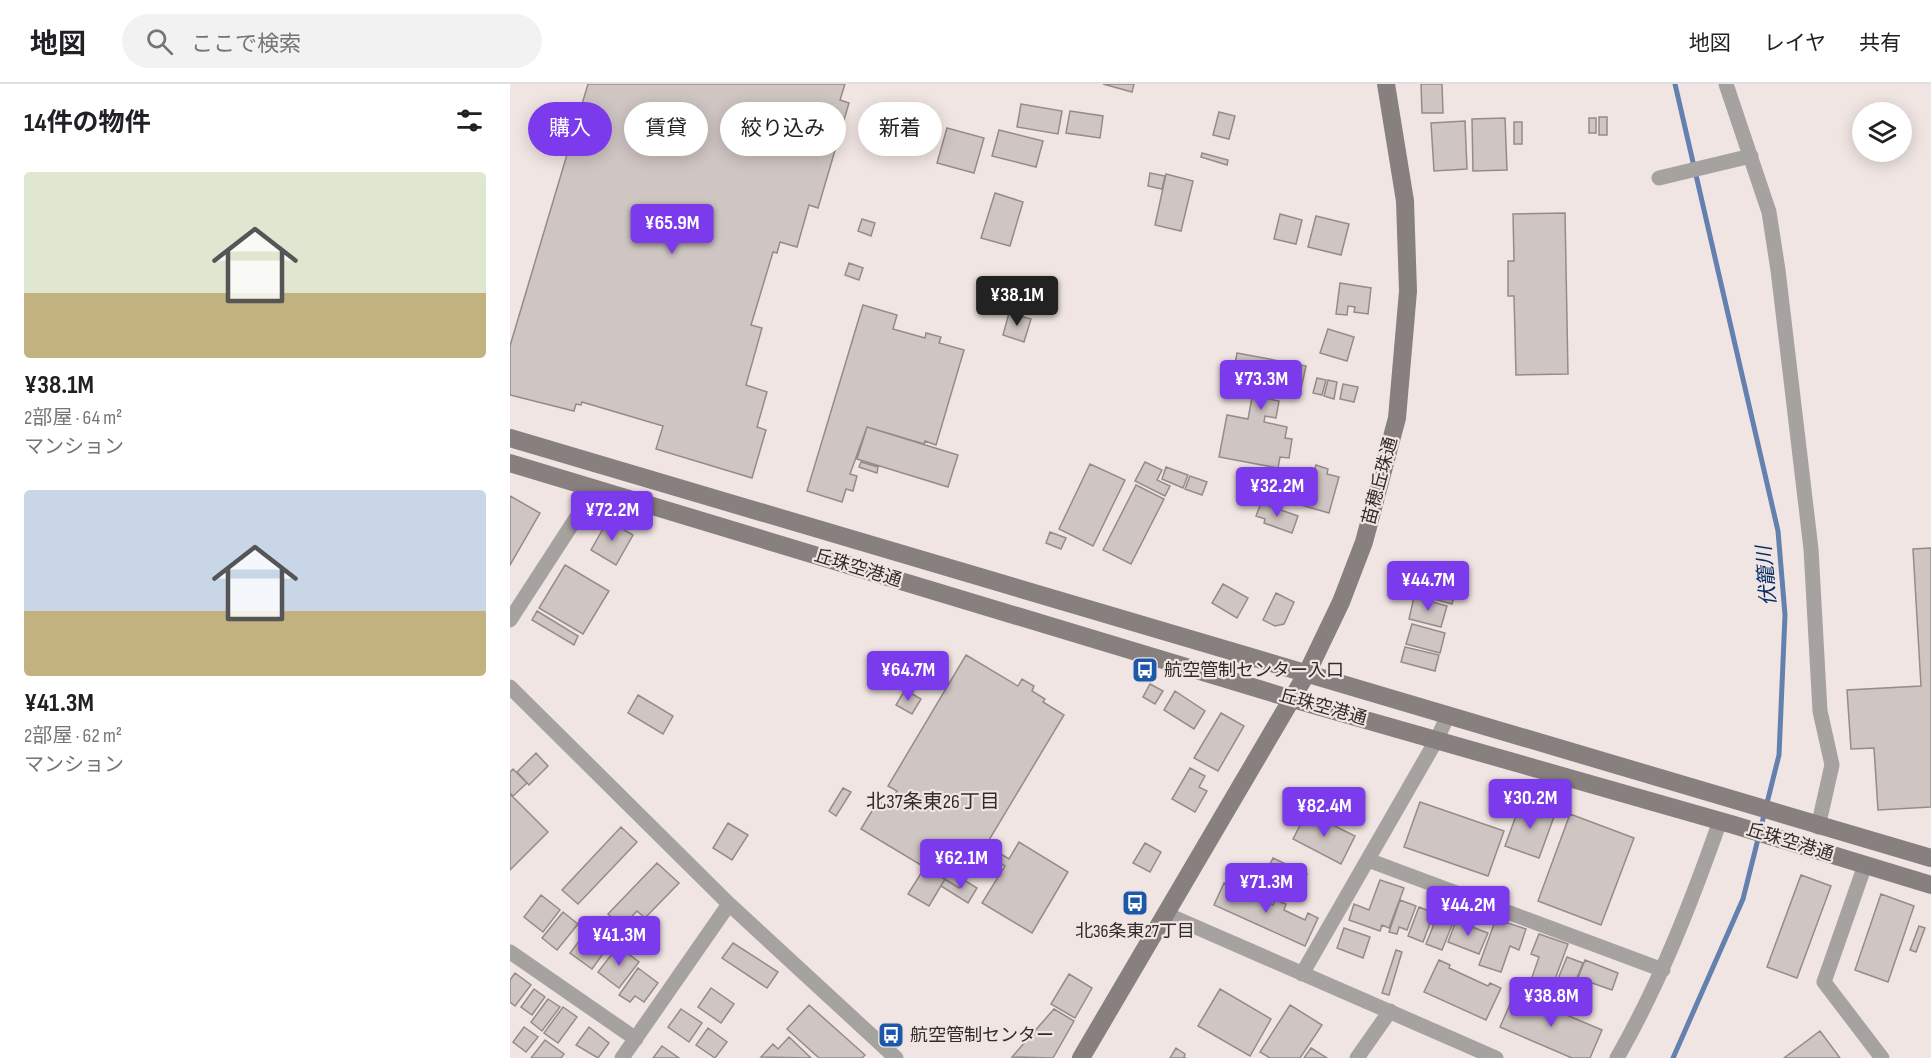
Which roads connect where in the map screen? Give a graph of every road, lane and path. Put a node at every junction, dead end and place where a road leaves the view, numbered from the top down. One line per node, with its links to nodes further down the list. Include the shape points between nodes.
1 (1386, 84): 9 (main road, 苗穂丘珠通, via 1406,223 1408,291 1399,398 1364,542)
2 (1726, 84): 3 (street)
3 (1751, 156): 4 (street); 15 (street, via 1769,212 1810,549 1820,711 1832,765)
4 (1659, 178)
5 (510, 438): 9 (main road, 丘珠空港通)
6 (510, 462): 7 (main road, 丘珠空港通)
7 (595, 489): 8 (street); 11 (main road, 丘珠空港通)
8 (510, 620)
9 (1307, 673): 11 (main road, 苗穂丘珠通); 12 (main road, 丘珠空港通)
10 (510, 687): 20 (street)
11 (1292, 699): 13 (main road, 丘珠空港通); 21 (main road, 苗穂丘珠通)
12 (1448, 715): 13 (street); 15 (main road, 丘珠空港通)
13 (1437, 739): 14 (main road, 丘珠空港通); 17 (street)
14 (1727, 823): 18 (main road, 丘珠空港通); 23 (street)
15 (1818, 827): 16 (main road, 丘珠空港通)
16 (1931, 858)
17 (1368, 860): 23 (street); 24 (street)
18 (1865, 865): 19 (main road, 丘珠空港通); 33 (street, via 1824,982)
19 (1931, 885)
20 (729, 904): 26 (street); 28 (street)
21 (1166, 914): 24 (street); 29 (main road, 苗穂丘珠通)
22 (510, 952): 26 (street)
23 (1663, 970): 32 (street)
24 (1302, 974): 25 (street)
25 (1390, 1011): 30 (street); 31 (street)
26 (636, 1039): 27 (street)
27 (622, 1058)
28 (896, 1058)
29 (1081, 1058)
30 (1357, 1058)
31 (1496, 1058)
32 (1617, 1058)
33 (1882, 1058)

